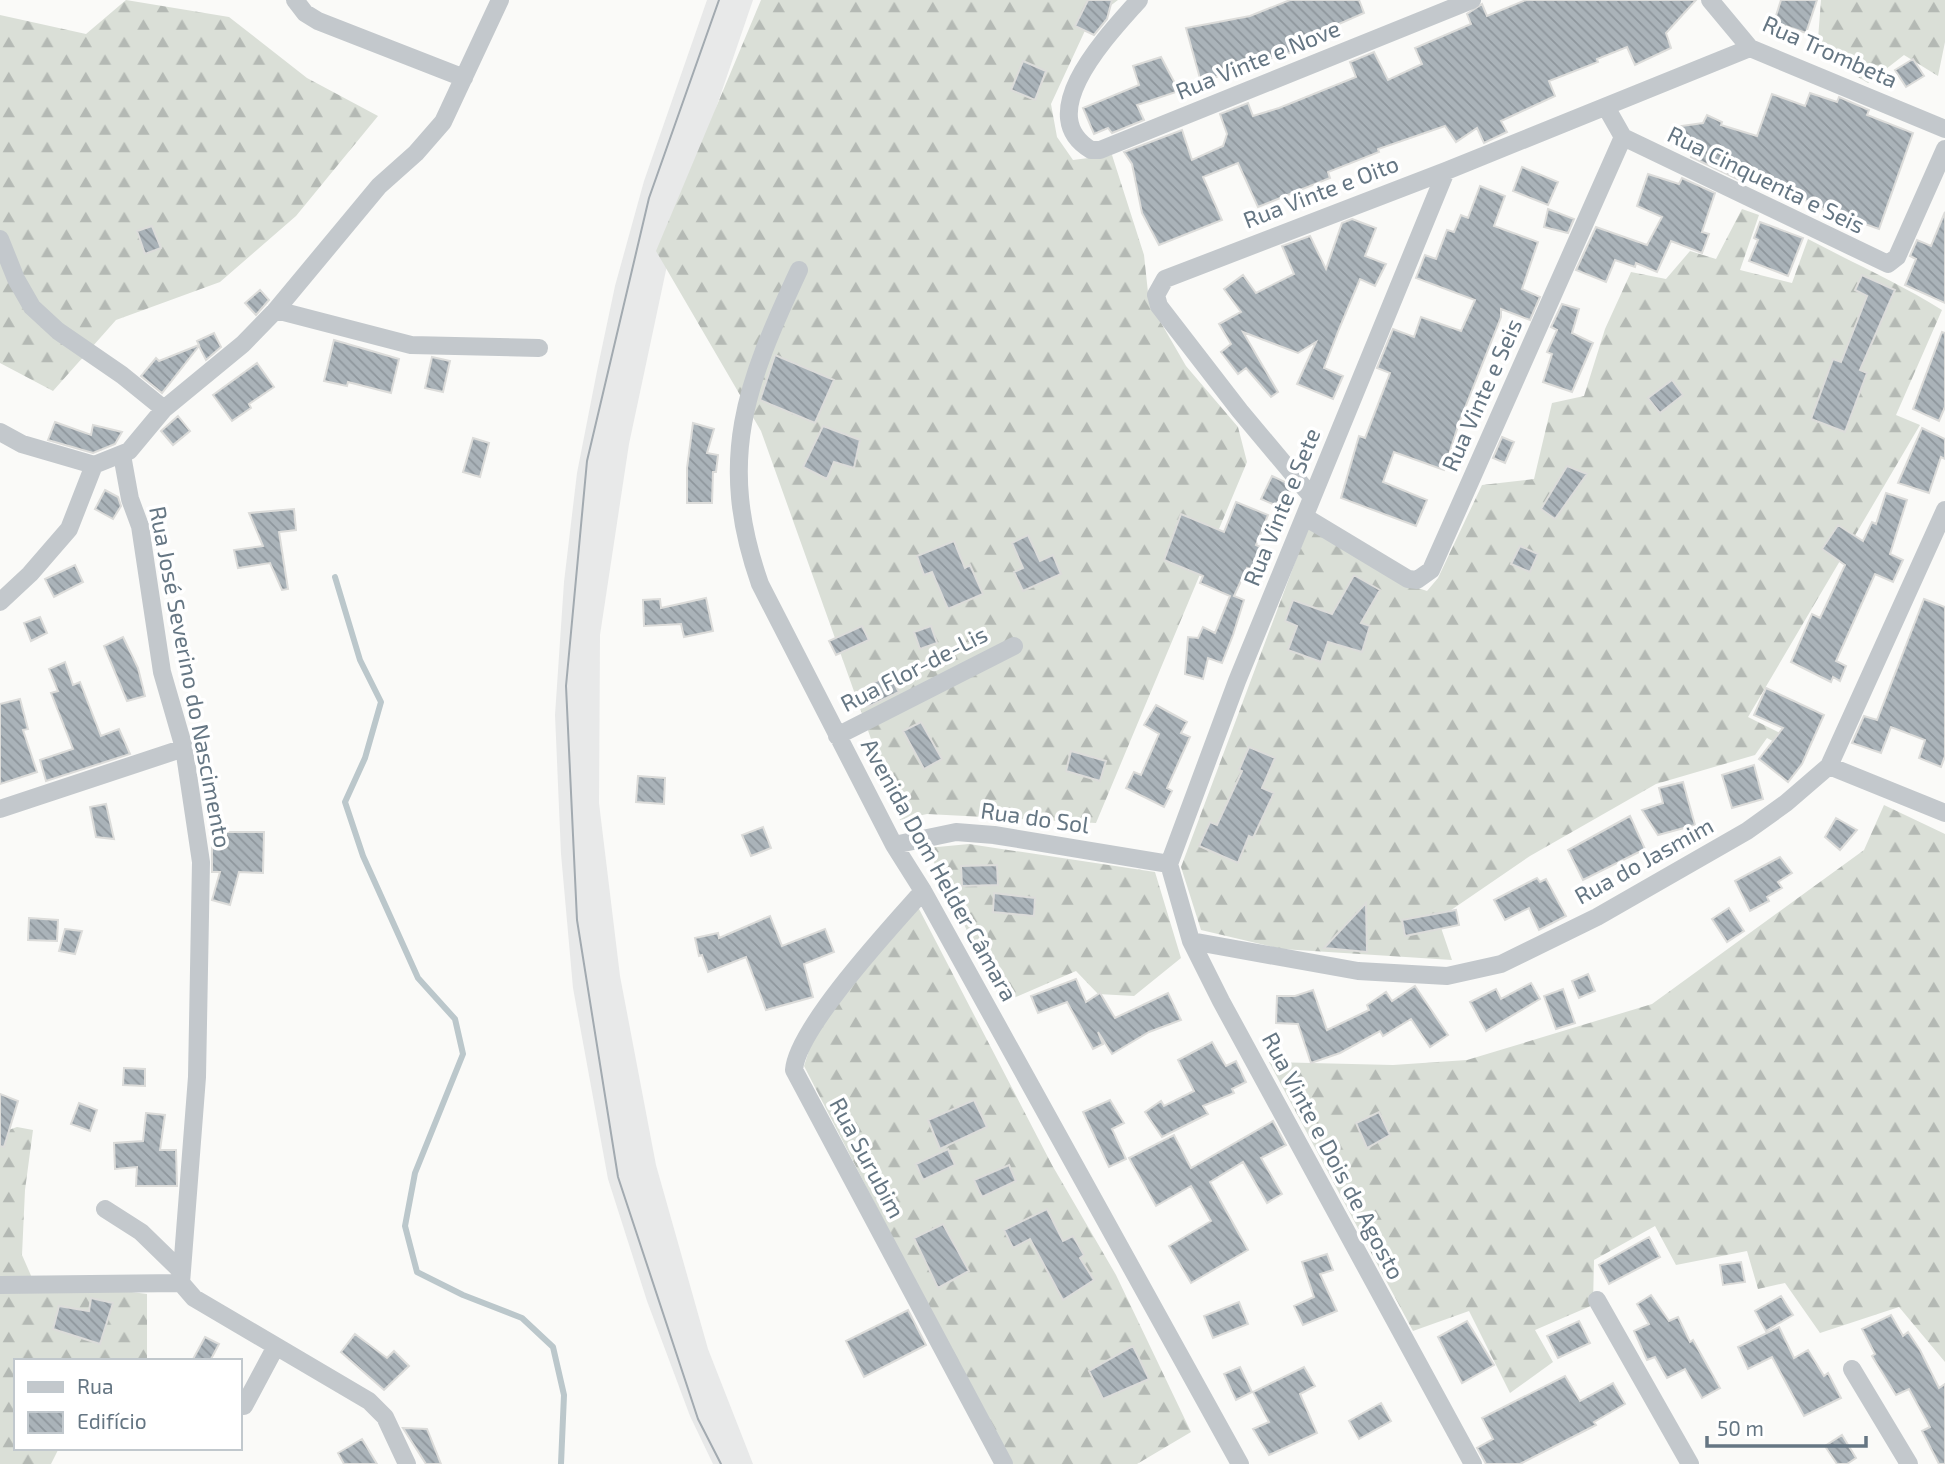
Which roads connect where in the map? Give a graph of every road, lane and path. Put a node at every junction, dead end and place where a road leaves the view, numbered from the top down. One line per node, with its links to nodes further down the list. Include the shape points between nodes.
1 (295, 0): 7 (street, via 318,21)
2 (500, 0): 7 (street)
3 (1139, 0): 4 (street, Rua Vinte e Nove, via 1084,70 1068,105 1078,140 1091,150)
4 (1472, 0)
5 (1710, 0): 6 (street, Rua Trombeta)
6 (1749, 48): 8 (street, Rua Vinte e Oito); 9 (street, Rua Trombeta)
7 (464, 78): 15 (street, via 443,122 379,186)
8 (1606, 107): 10 (street); 12 (street, Rua Vinte e Oito)
9 (1945, 129)
10 (1623, 137): 11 (street, Rua Cinquenta e Seis, via 1888,264 1898,257); 23 (street, Rua Vinte e Seis, via 1431,570 1418,580 1408,579)
11 (1945, 149)
12 (1446, 171): 21 (street, Rua Vinte e Sete); 21 (street, Rua Vinte e Oito, via 1165,279 1158,287 1159,306)
13 (0, 239): 17 (street, via 32,307)
14 (799, 270): 26 (street, Avenida Dom Helder Câmara, via 750,387 739,446 740,513 760,584)
15 (276, 310): 16 (street, via 411,345); 17 (street, via 243,344)
16 (539, 348)
17 (164, 409): 19 (street)
18 (0, 432): 20 (street, via 22,444)
19 (122, 456): 20 (street); 27 (street, Rua José Severino do Nascimento, via 140,526 162,672)
20 (94, 465): 24 (street, via 69,529)
21 (1312, 497): 23 (street, Rua Vinte e Sete)
22 (1945, 510): 28 (street, Rua do Jasmim)
23 (1305, 517): 32 (street, Rua Vinte e Sete)
24 (0, 603)
25 (1014, 646): 26 (street, Rua Flor-de-Lis)
26 (836, 736): 31 (street, Avenida Dom Helder Câmara)
27 (184, 748): 29 (street); 36 (street, Rua José Severino do Nascimento, via 201,863 201,907 197,1077)
28 (1829, 766): 30 (street); 34 (street, Rua do Jasmim, via 1747,831 1597,917 1502,964 1447,976 1358,971)
29 (0, 809)
30 (1945, 813)
31 (894, 845): 32 (street, Rua do Sol, via 956,832); 33 (street, Avenida Dom Helder Câmara)
32 (1169, 864): 34 (street, Rua Vinte e Dois de Agosto)
33 (923, 891): 43 (street, Rua Surubim, via 844,983 798,1053 794,1070); 44 (street, Avenida Dom Helder Câmara)
34 (1191, 941): 45 (street, Rua Vinte e Dois de Agosto)
35 (105, 1209): 36 (street, via 141,1231)
36 (180, 1276): 37 (street); 39 (street, via 194,1298)
37 (0, 1285)
38 (1597, 1300): 46 (street)
39 (275, 1348): 41 (street); 42 (street, via 369,1401 384,1417)
40 (1852, 1368): 47 (street)
41 (244, 1406)
42 (407, 1464)
43 (1004, 1464)
44 (1240, 1464)
45 (1473, 1464)
46 (1690, 1464)
47 (1909, 1464)

